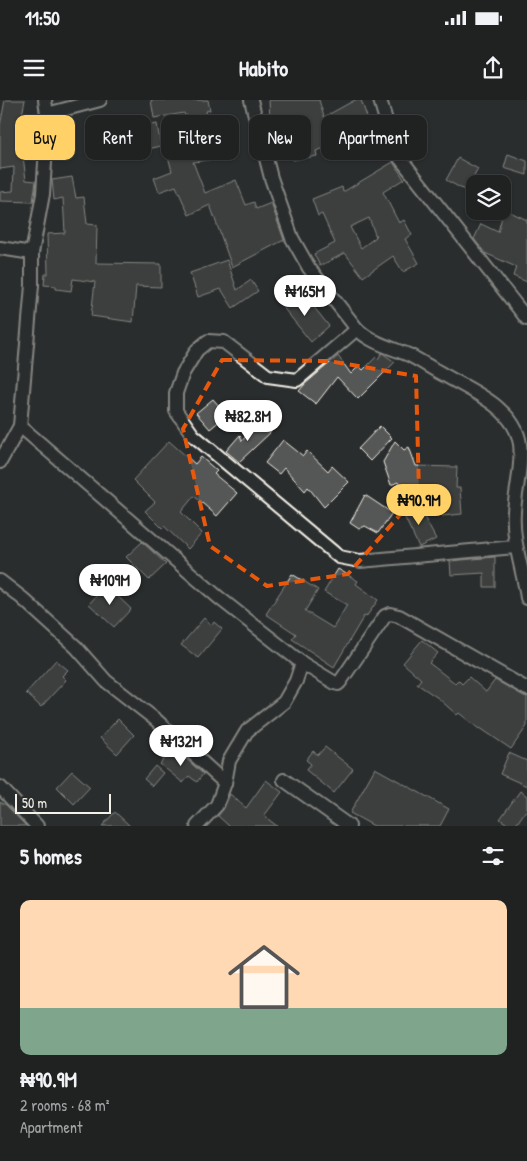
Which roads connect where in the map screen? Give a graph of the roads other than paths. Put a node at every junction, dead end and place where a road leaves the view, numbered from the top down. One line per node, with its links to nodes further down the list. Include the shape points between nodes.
1 (45, 100): 5 (street)
2 (100, 100): 5 (street)
3 (251, 100): 9 (street, via 271,178 292,238 309,268)
4 (380, 100): 8 (street, via 400,158)
5 (47, 114): 7 (street, via 43,194)
6 (0, 248): 7 (street)
7 (32, 253): 10 (street)
8 (527, 319)
9 (357, 329): 12 (street, via 478,394 508,419 520,444 514,513); 12 (street, via 297,380 268,376 224,342 208,341 197,350 183,373 176,393 176,412 193,435 339,557 360,561)
10 (20, 426): 11 (street); 15 (street, via 218,597)
11 (0, 462)
12 (515, 547): 14 (street)
13 (0, 581): 18 (street, via 76,647 106,681 156,720)
14 (527, 593)
15 (302, 663): 16 (street, via 338,684 385,616 390,614 399,616); 18 (street, via 284,702 247,731 229,761)
16 (527, 689)
17 (284, 780): 22 (street)
18 (225, 783): 21 (street, via 217,805)
19 (0, 787): 20 (street)
20 (38, 826)
21 (197, 826)
22 (348, 826)

